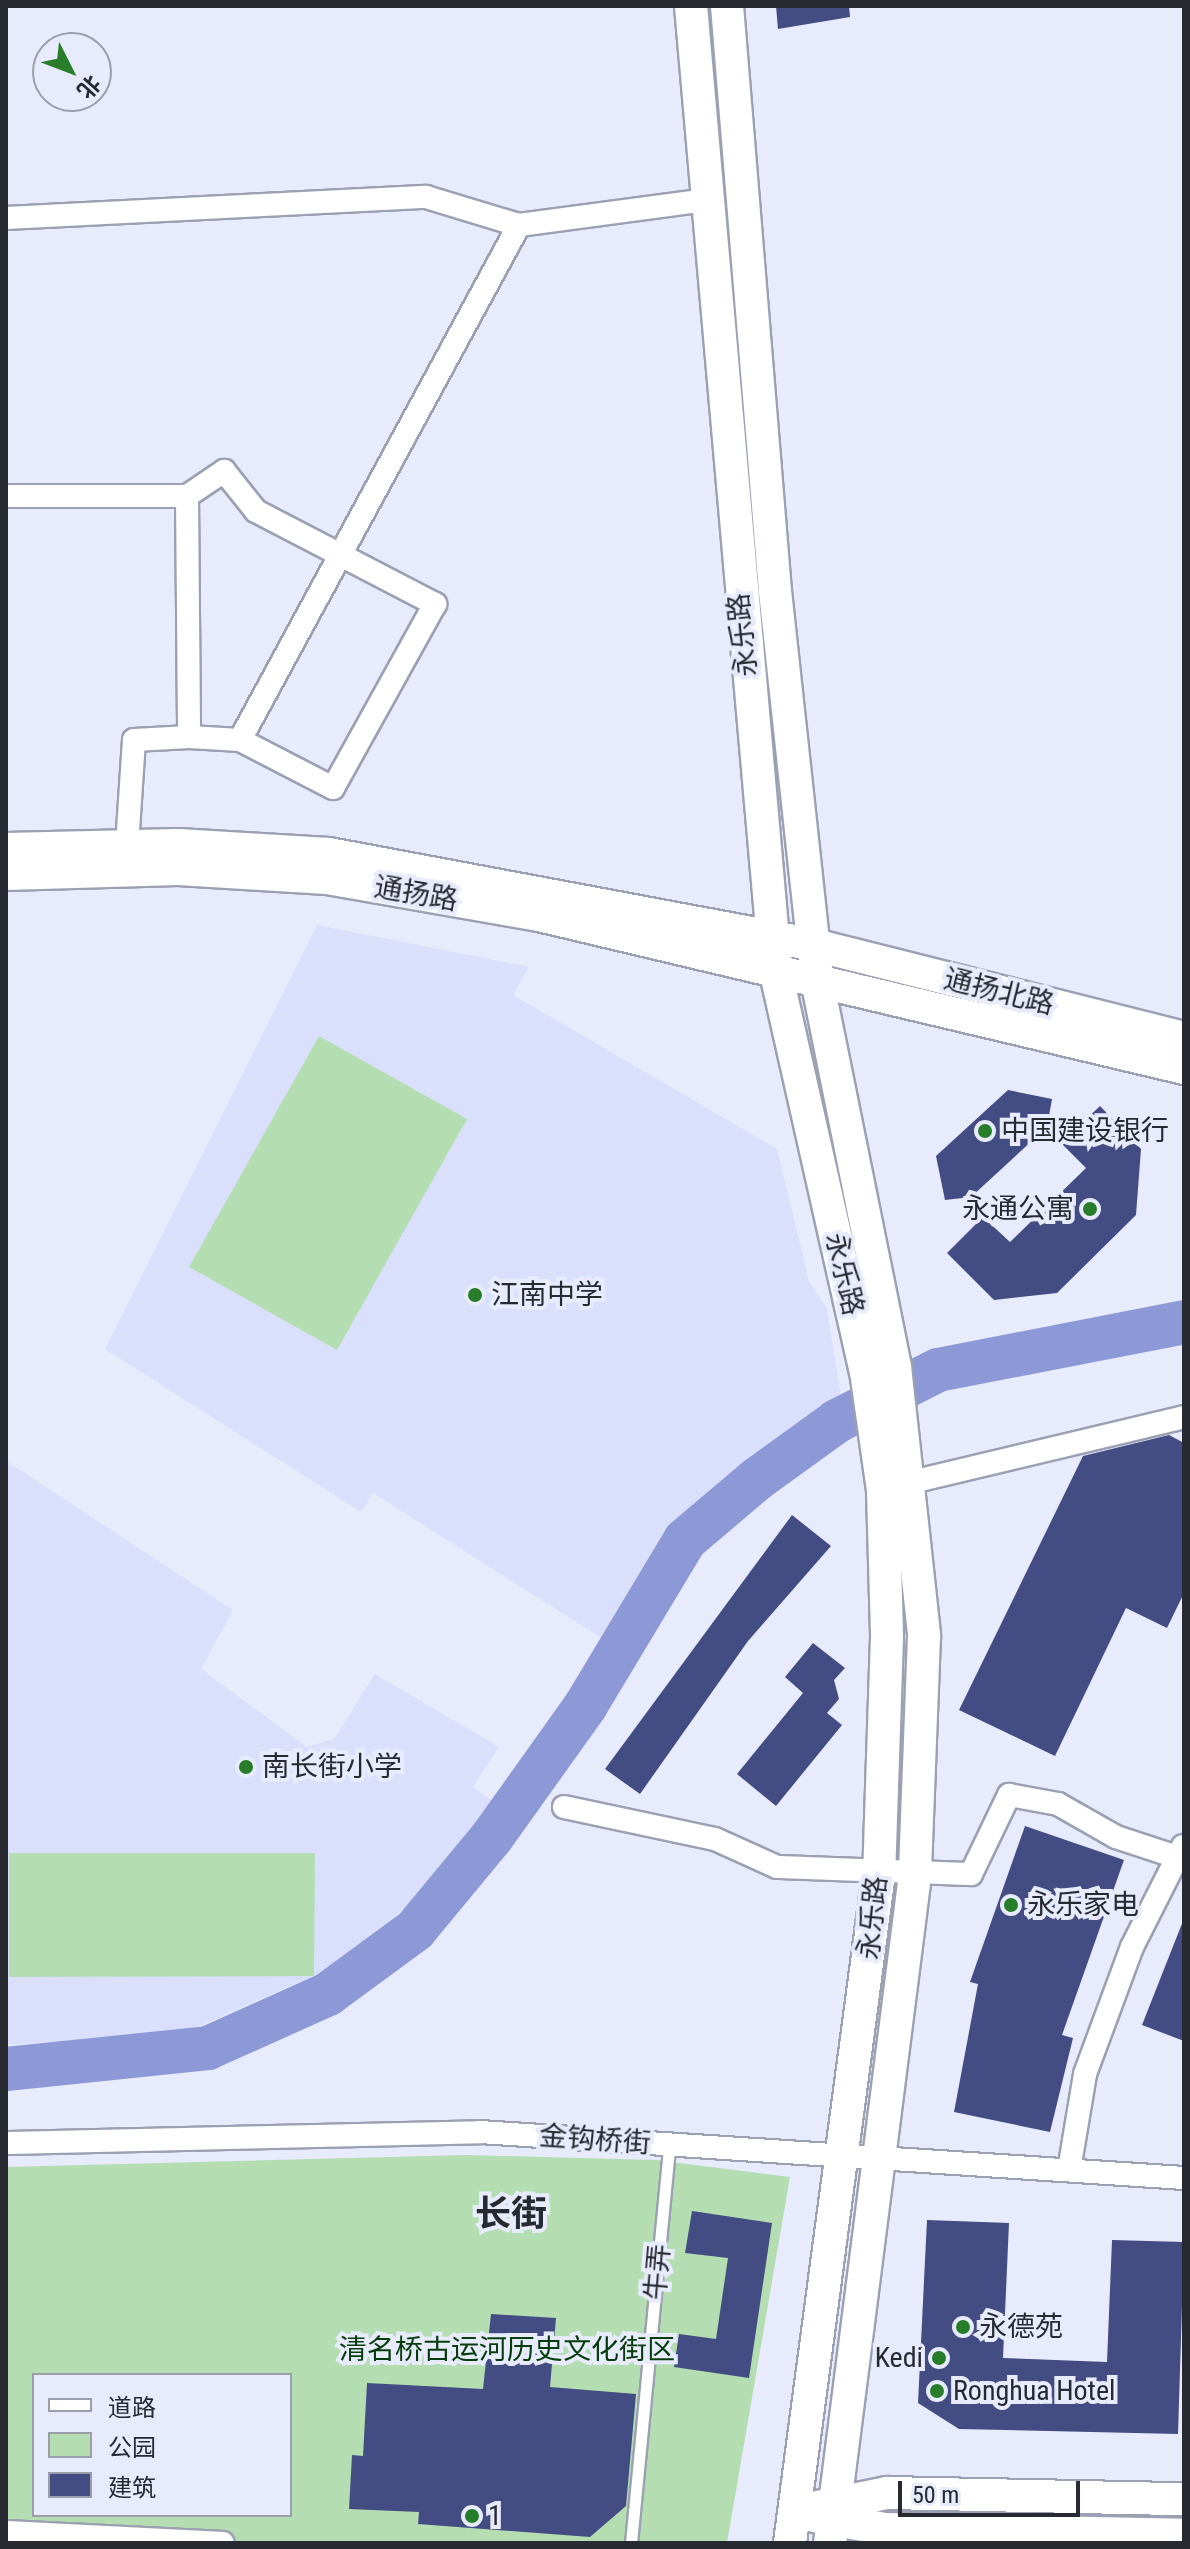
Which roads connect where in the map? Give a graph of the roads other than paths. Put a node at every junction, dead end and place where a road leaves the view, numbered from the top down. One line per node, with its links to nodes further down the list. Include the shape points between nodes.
1 (691, 6): 3 (main road, 永乐路)
2 (727, 6): 15 (main road, 永乐路, via 775,591)
3 (707, 200): 5 (street); 14 (main road, 永乐路)
4 (6, 218): 5 (street, via 426,197)
5 (519, 225): 8 (street)
6 (6, 496): 7 (street)
7 (187, 496): 8 (street, via 224,471 256,511); 9 (street)
8 (340, 555): 10 (street); 10 (street, via 435,604 333,788)
9 (189, 737): 10 (street); 11 (street, via 134,740)
10 (240, 740)
11 (127, 846): 12 (main road, 通扬路); 14 (main road, 通扬路, via 329,854)
12 (6, 849)
13 (6, 874): 16 (main road, 通扬路, via 178,869 327,878 539,915)
14 (773, 937): 15 (main road, 通扬路); 16 (main road, 永乐路)
15 (814, 945): 17 (main road, 永乐路); 18 (main road, 通扬北路)
16 (776, 973): 17 (main road, 通扬路); 20 (main road, 永乐路)
17 (817, 980): 19 (main road, 通扬北路); 20 (main road, 永乐路)
18 (1184, 1038)
19 (1184, 1068)
20 (882, 1382): 22 (main road, 永乐路, via 908,1448); 25 (main road, 永乐路, via 877,1459 887,1637)
21 (1184, 1417): 22 (street)
22 (912, 1482): 26 (main road, 永乐路, via 924,1636)
23 (564, 1807): 25 (street, via 715,1839 777,1867)
24 (1181, 1851): 26 (street, via 1116,1837 1058,1804 1009,1795 971,1874); 31 (street, via 1132,1947 1085,2074)
25 (879, 1873): 26 (street); 29 (main road, 永乐路)
26 (915, 1875): 30 (main road, 永乐路)
27 (6, 2143): 28 (street, 金钩桥街, via 480,2132)
28 (669, 2145): 29 (street, 金钩桥街); 39 (lane, 牛弄)
29 (844, 2158): 30 (street, 金钩桥街); 35 (main road, 永乐路)
30 (879, 2158): 31 (street, 金钩桥街); 34 (main road, 永乐路)
31 (1069, 2170): 32 (street, 金钩桥街)
32 (1184, 2178)
33 (1184, 2499): 34 (main road, via 887,2493)
34 (832, 2522): 35 (main road); 37 (main road, via 885,2529)
35 (792, 2528)
36 (6, 2532): 38 (street)
37 (1184, 2535)
38 (223, 2543)
39 (631, 2543)

